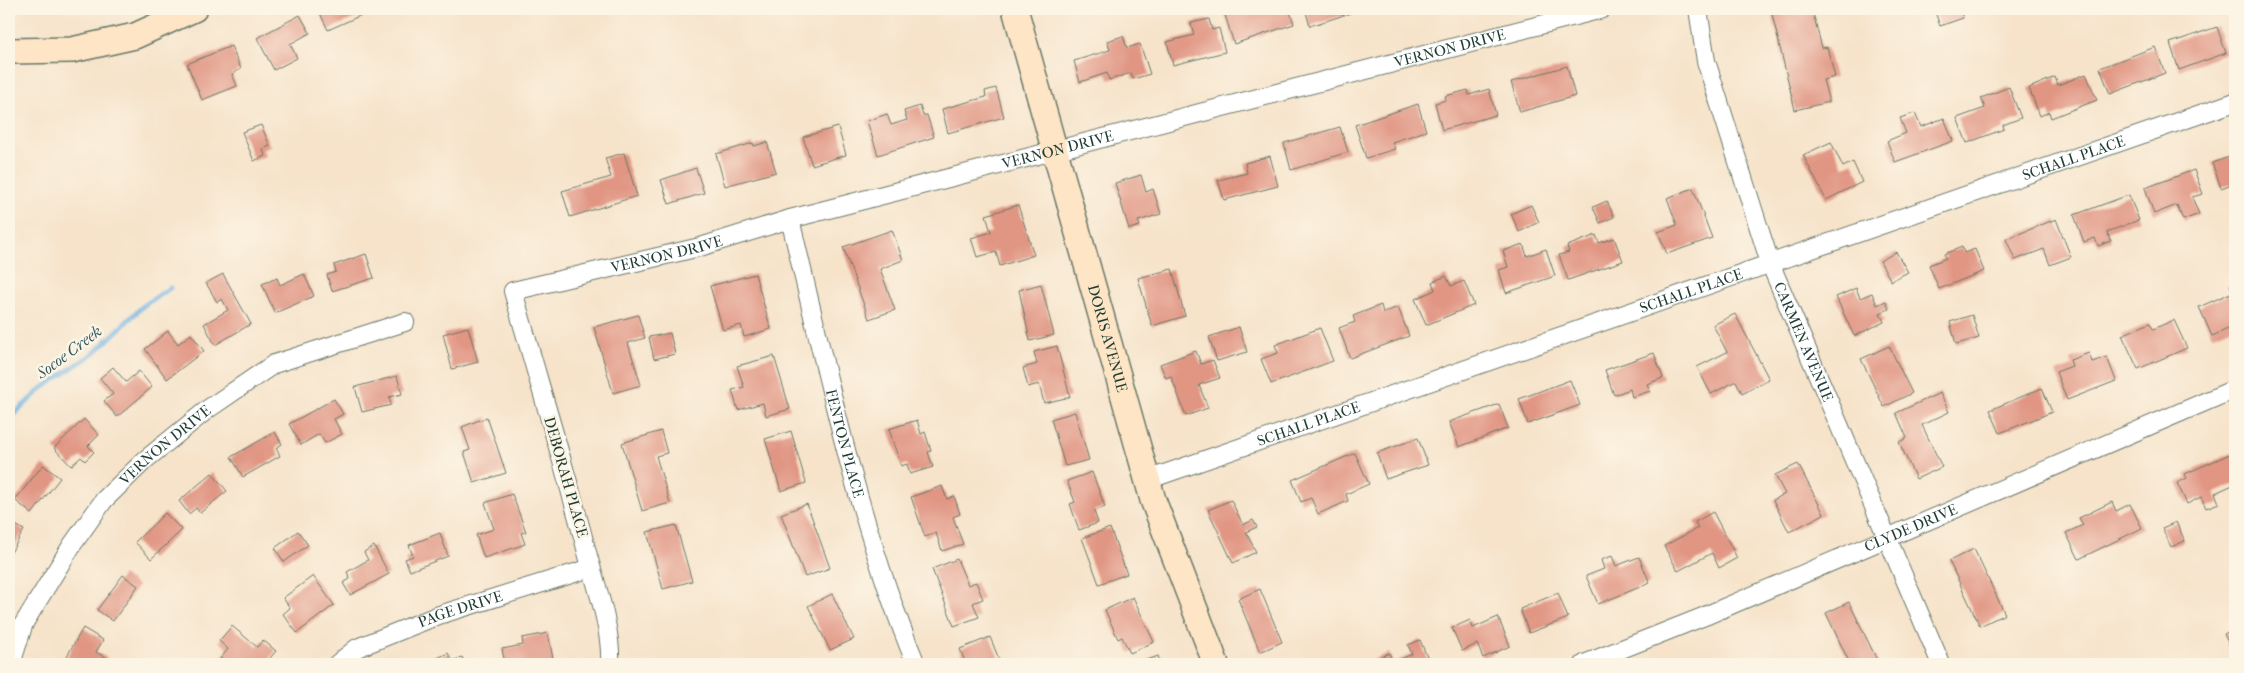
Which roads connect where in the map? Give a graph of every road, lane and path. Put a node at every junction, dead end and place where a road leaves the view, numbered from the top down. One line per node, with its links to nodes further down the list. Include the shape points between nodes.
1 (194, 9): 5 (street, via 135,36 72,50)
2 (1015, 9): 7 (street, DORIS AVENUE)
3 (1602, 9): 7 (street, VERNON DRIVE)
4 (1698, 9): 9 (street, CARMEN AVENUE, via 1706,60)
5 (9, 52)
6 (2235, 102): 9 (street, SCHALL PLACE)
7 (1056, 150): 8 (street, VERNON DRIVE); 13 (street, DORIS AVENUE)
8 (790, 219): 10 (street, VERNON DRIVE, via 700,247); 19 (street, FENTON PLACE, via 861,502)
9 (1770, 263): 13 (street, SCHALL PLACE); 14 (street, CARMEN AVENUE)
10 (513, 292): 15 (street, DEBORAH PLACE)
11 (405, 322): 16 (street, VERNON DRIVE, via 274,364 208,409 144,460 104,500 72,545 24,624)
12 (2235, 389): 14 (street, CLYDE DRIVE)
13 (1147, 480): 20 (street, DORIS AVENUE)
14 (1887, 537): 21 (street, CLYDE DRIVE, via 1705,616); 22 (street, CARMEN AVENUE)
15 (591, 568): 17 (street, PAGE DRIVE, via 439,615 357,648); 18 (street, DEBORAH PLACE, via 611,652)
16 (11, 664)
17 (337, 664)
18 (610, 664)
19 (916, 664)
20 (1216, 664)
21 (1584, 664)
22 (1941, 664)

